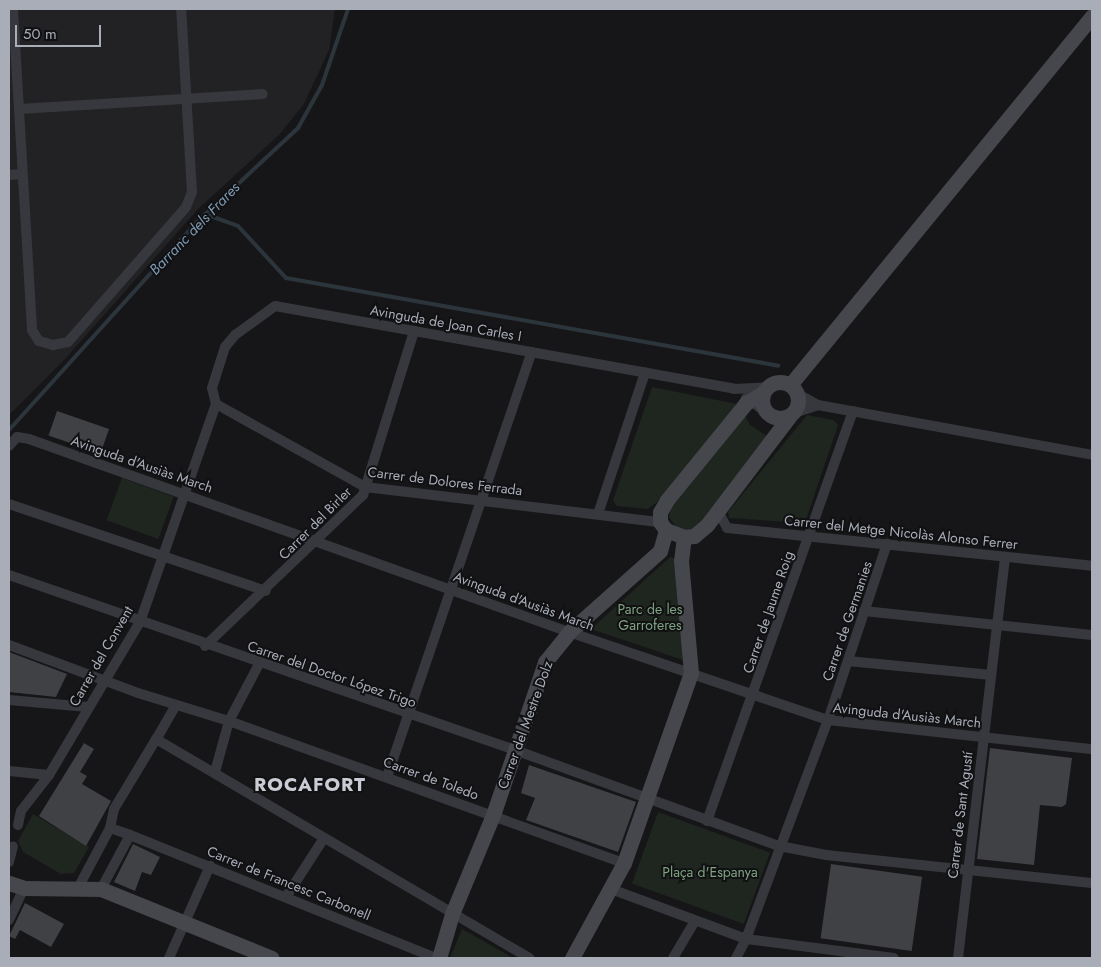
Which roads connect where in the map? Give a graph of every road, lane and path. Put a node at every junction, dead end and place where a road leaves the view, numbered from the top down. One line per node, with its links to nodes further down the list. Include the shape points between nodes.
1 (13, 9): 4 (street)
2 (181, 9): 6 (street)
3 (1092, 16): 15 (street)
4 (12, 42): 7 (street)
5 (263, 94): 6 (street)
6 (187, 99): 7 (street); 8 (street, via 192,192 186,207 68,342 53,345 39,341 32,330)
7 (19, 109): 8 (street)
8 (22, 174): 9 (street)
9 (9, 175)
10 (414, 331): 11 (street, Avinguda de Joan Carles I); 17 (street, Avinguda de Joan Carles I, via 274,306 235,335 225,347 212,388); 24 (street, Carrer del Birler)
11 (532, 352): 12 (street, Avinguda de Joan Carles I); 26 (street)
12 (645, 373): 13 (street, Avinguda de Joan Carles I); 29 (street)
13 (734, 389): 14 (street, Avinguda de Joan Carles I); 16 (street, Avinguda de Joan Carles I)
14 (765, 390): 15 (street, via 780,382); 16 (street); 20 (street)
15 (794, 390): 18 (street); 21 (street, via 799,402)
16 (749, 400): 20 (street, Avinguda de Joan Carles I); 30 (street, Carrer del Mestre Dolz, via 666,500 660,512)
17 (216, 404): 24 (street, Carrer de Dolores Ferrada); 25 (street, Carrer del Convent)
18 (818, 405): 19 (street); 21 (street)
19 (853, 411): 23 (street); 31 (street, Carrer de Jaume Roig)
20 (766, 412): 21 (street, via 774,418)
21 (791, 415): 28 (street)
22 (9, 446): 25 (street, Avinguda d'Ausiàs March, via 16,438 29,439)
23 (1092, 455)
24 (365, 487): 26 (street, Carrer de Dolores Ferrada); 33 (street, Carrer del Birler, via 362,495)
25 (183, 493): 33 (street, Avinguda d'Ausiàs March); 35 (street, Carrer del Convent)
26 (482, 500): 29 (street, Carrer de Dolores Ferrada); 40 (street)
27 (9, 504): 35 (street)
28 (718, 511): 31 (street, Carrer del Metge Nicolàs Alonso Ferrer, via 727,528); 32 (street, via 694,536)
29 (598, 514): 30 (street, Carrer de Dolores Ferrada)
30 (663, 526): 32 (street); 44 (street, Carrer del Mestre Dolz, via 660,550)
31 (808, 536): 34 (street, Carrer del Metge Nicolàs Alonso Ferrer); 53 (street, Carrer de Jaume Roig)
32 (684, 537): 50 (street, via 681,561)
33 (316, 541): 39 (street, Carrer del Birler); 40 (street, Avinguda d'Ausiàs March)
34 (887, 544): 36 (street, Carrer del Metge Nicolàs Alonso Ferrer); 41 (street, Carrer de Germanies)
35 (163, 556): 39 (street); 42 (street, Carrer del Convent)
36 (1005, 557): 37 (street, Carrer del Metge Nicolàs Alonso Ferrer); 43 (street, Carrer de Sant Agustí)
37 (1092, 566)
38 (9, 576): 42 (street, Carrer del Doctor López Trigo)
39 (266, 590): 47 (street, Carrer del Birler)
40 (452, 590): 44 (street, Avinguda d'Ausiàs March); 57 (street)
41 (864, 612): 43 (street); 48 (street, Carrer de Germanies)
42 (140, 622): 47 (street, Carrer del Doctor López Trigo); 52 (street, Carrer del Convent)
43 (998, 624): 45 (street); 51 (street, Carrer de Sant Agustí)
44 (569, 632): 50 (street, Avinguda d'Ausiàs March); 63 (street, Carrer del Mestre Dolz, via 546,662)
45 (1092, 635)
46 (9, 645): 52 (street, Carrer de Toledo)
47 (206, 646): 49 (street, Carrer del Doctor López Trigo)
48 (848, 661): 51 (street); 58 (street, Carrer de Germanies)
49 (258, 664): 57 (street, Carrer del Doctor López Trigo); 59 (street)
50 (691, 674): 53 (street, Avinguda d'Ausiàs March); 68 (street)
51 (991, 675): 60 (street, Carrer de Sant Agustí)
52 (105, 681): 55 (street, Carrer de Toledo); 56 (street, Carrer del Convent)
53 (754, 695): 58 (street, Avinguda d'Ausiàs March); 70 (street, Carrer de Jaume Roig)
54 (9, 700): 56 (street)
55 (176, 705): 59 (street, Carrer de Toledo); 61 (street)
56 (88, 707): 66 (street, Carrer del Convent)
57 (410, 715): 63 (street, Carrer del Doctor López Trigo); 67 (street)
58 (828, 720): 60 (street, Avinguda d'Ausiàs March); 76 (street, Carrer de Germanies)
59 (229, 721): 65 (street); 67 (street, Carrer de Toledo)
60 (984, 737): 62 (street, Avinguda d'Ausiàs March); 80 (street, Carrer de Sant Agustí)
61 (156, 739): 65 (street); 72 (street, via 114,809)
62 (1092, 749)
63 (514, 750): 68 (street, Carrer del Doctor López Trigo); 69 (street, Carrer del Mestre Dolz)
64 (9, 772): 66 (street)
65 (215, 772): 74 (street)
66 (49, 775): 71 (street, Carrer del Convent, via 27,801)
67 (387, 777): 69 (street, Carrer de Toledo)
68 (647, 799): 70 (street); 78 (street)
69 (492, 815): 78 (street, Carrer de Toledo); 88 (street, Carrer del Mestre Dolz)
70 (707, 821): 76 (street)
71 (18, 825)
72 (110, 828): 73 (street, Carrer de Francesc Carbonell); 84 (street)
73 (130, 835): 79 (street, Carrer de Francesc Carbonell); 85 (street)
74 (324, 838): 87 (street); 88 (street)
75 (13, 846): 77 (street)
76 (779, 846): 80 (street, via 826,855); 92 (street)
77 (9, 862)
78 (624, 863): 86 (street)
79 (210, 866): 87 (street, Carrer de Francesc Carbonell); 91 (street)
80 (968, 868): 82 (street); 102 (street, Carrer de Sant Agustí)
81 (9, 883): 83 (street)
82 (1092, 883)
83 (24, 888): 84 (street); 89 (street)
84 (78, 888): 85 (street)
85 (101, 888): 91 (street)
86 (612, 889): 90 (street); 98 (street)
87 (286, 896): 96 (street, Carrer de Francesc Carbonell)
88 (452, 914): 96 (street, Carrer del Mestre Dolz); 97 (street)
89 (9, 920)
90 (695, 921): 92 (street); 99 (street)
91 (186, 922): 94 (street); 95 (street)
92 (746, 939): 93 (street); 100 (street)
93 (858, 956): 101 (street)
94 (169, 958)
95 (272, 958)
96 (438, 958)
97 (530, 958)
98 (572, 958)
99 (673, 958)
100 (736, 958)
101 (894, 958)
102 (958, 958)

